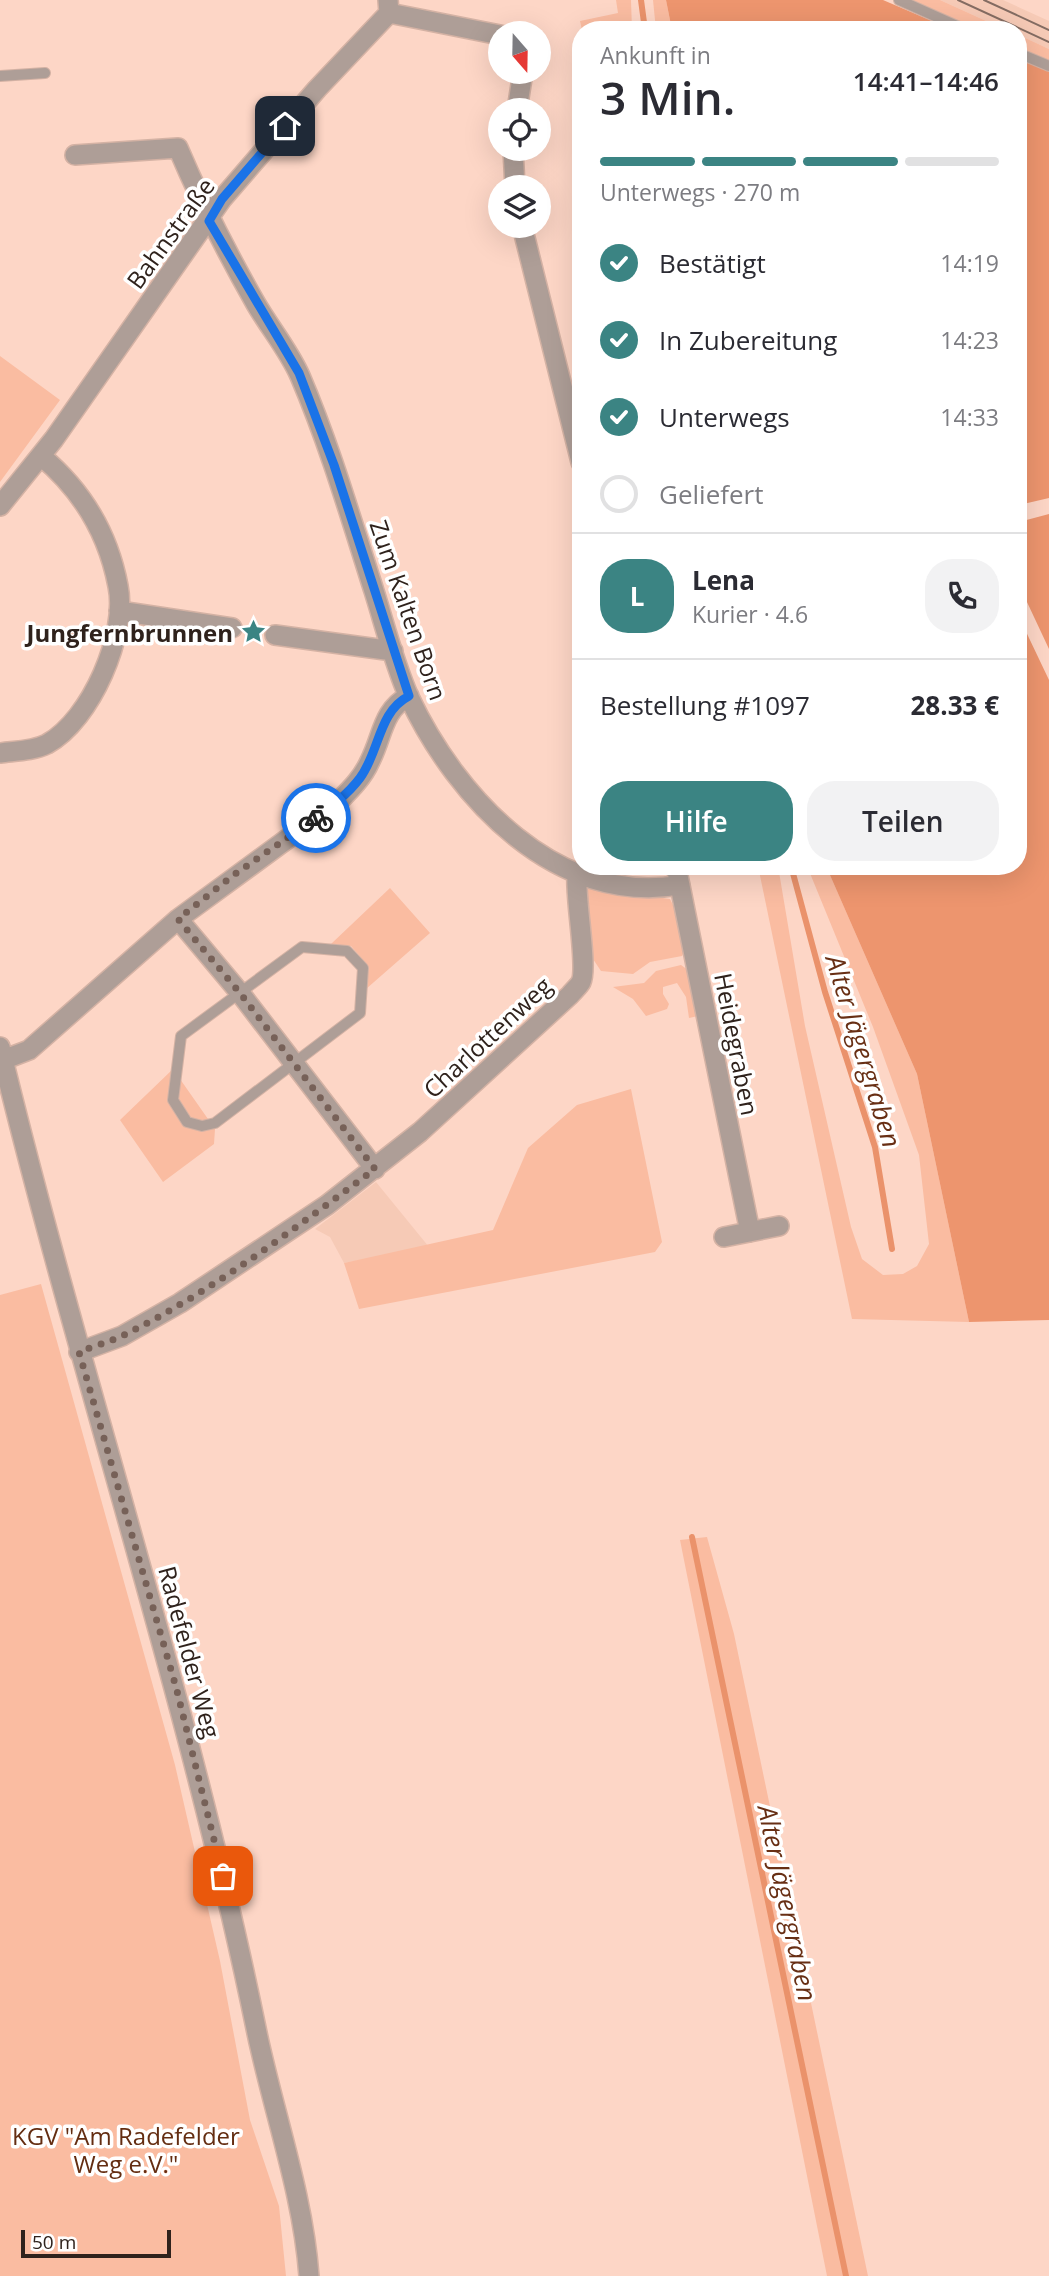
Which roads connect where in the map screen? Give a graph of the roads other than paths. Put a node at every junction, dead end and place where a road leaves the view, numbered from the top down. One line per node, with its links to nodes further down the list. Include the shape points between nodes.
1 (899, 0): 3 (lane)
2 (389, 6): 4 (street); 10 (street, Bahnstraße, via 222,199)
3 (946, 21)
4 (488, 32)
5 (1027, 57): 6 (lane)
6 (1049, 66)
7 (45, 73): 8 (lane)
8 (0, 76)
9 (75, 155): 10 (street, Zum Kalten Born, via 177,148)
10 (209, 221): 13 (street, Bahnstraße); 18 (street, Zum Kalten Born, via 299,373 334,465)
11 (526, 238): 12 (street)
12 (572, 425)
13 (41, 456): 14 (street, Bahnstraße); 15 (street, via 90,509 119,587)
14 (0, 506)
15 (119, 611): 16 (street); 20 (street, via 105,667 80,713 47,744)
16 (232, 628)
17 (275, 635): 18 (street)
18 (393, 651): 19 (street, Zum Kalten Born)
19 (409, 696): 21 (street, Zum Kalten Born, via 455,775 473,796 525,844); 24 (street, via 396,703 386,718 371,761 345,795)
20 (0, 753)
21 (572, 872)
22 (578, 876): 23 (street, Zum Kalten Born, via 660,888); 28 (street, Charlottenweg, via 582,981)
23 (678, 876): 30 (street, Heidegraben)
24 (178, 919): 25 (street); 26 (street, via 29,1050)
25 (240, 993): 27 (street); 27 (lane, via 302,947 346,951 363,968 360,1013); 27 (lane, via 181,1036 173,1100 187,1122 215,1123)
26 (2, 1053): 32 (street, Radefelder Weg)
27 (294, 1063): 28 (street)
28 (375, 1169): 32 (street, Charlottenweg, via 180,1303 122,1336)
29 (779, 1226): 30 (street)
30 (750, 1232): 31 (street)
31 (724, 1237)
32 (79, 1352): 33 (street, Radefelder Weg, via 176,1687 307,2239)
33 (309, 2276)

